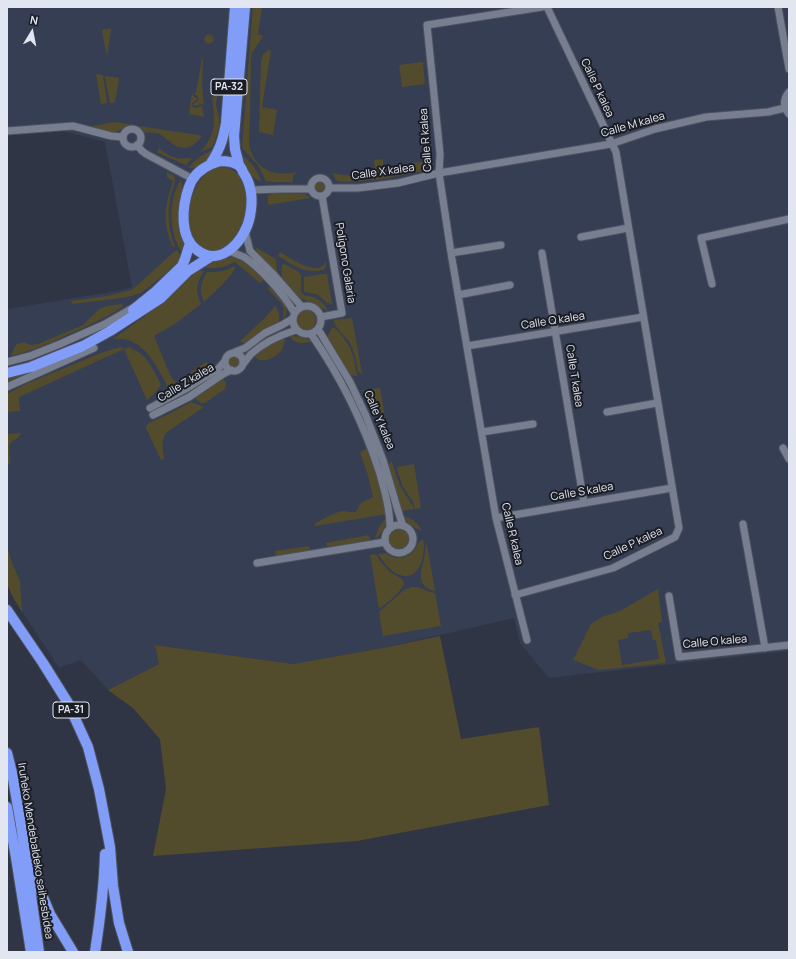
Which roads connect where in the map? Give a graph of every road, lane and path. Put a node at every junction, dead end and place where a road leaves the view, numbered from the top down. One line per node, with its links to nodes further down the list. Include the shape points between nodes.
1 (236, 7): 14 (highway, PA-32 / PA-32, via 224,137)
2 (245, 7): 15 (highway, PA-32, via 234,136)
3 (542, 7): 16 (street, Calle R kalea, via 427,25 440,154)
4 (547, 7): 12 (street, Calle P kalea)
5 (778, 7): 6 (street)
6 (788, 57): 7 (street)
7 (789, 69)
8 (789, 92): 9 (street, via 784,99)
9 (787, 111): 12 (street, Calle M kalea, via 706,117 655,129)
10 (7, 131): 11 (street, via 72,126)
11 (122, 137): 13 (street, via 127,145); 13 (street, via 128,130 136,130 141,137)
12 (611, 144): 16 (street, Calle M kalea); 23 (street, Calle P kalea, via 616,152)
13 (137, 145): 17 (street, via 146,154)
14 (211, 163): 15 (highway, via 227,161); 17 (highway, PA-32)
15 (239, 165): 20 (highway)
16 (439, 174): 18 (street, Calle X kalea, via 398,183 358,188); 29 (street, Calle R kalea)
17 (193, 179): 26 (highway, PA-32, via 184,213 184,224)
18 (329, 188): 19 (street, via 328,182 318,177 310,184); 21 (street)
19 (310, 189): 20 (street); 21 (street, via 313,194)
20 (251, 190): 24 (highway, via 252,204)
21 (322, 196): 39 (street, Polígono Galaria, via 342,313)
22 (789, 220): 32 (street, via 701,238)
23 (628, 228): 25 (street); 40 (street, Calle P kalea)
24 (245, 231): 28 (highway); 37 (street, via 250,251)
25 (581, 237)
26 (190, 243): 31 (highway, via 195,249); 36 (highway, via 182,266)
27 (501, 245): 29 (street)
28 (229, 251): 31 (highway); 38 (street, via 243,257 262,273 288,303)
29 (452, 253): 34 (street, Calle R kalea)
30 (542, 253): 43 (street, Calle T kalea)
31 (210, 257): 35 (highway, via 188,271)
32 (712, 284)
33 (510, 285): 34 (street)
34 (458, 295): 45 (street, Calle R kalea)
35 (161, 298): 46 (highway, via 147,313); 53 (highway, via 83,346 31,367)
36 (141, 303): 49 (street, via 104,324 60,344); 51 (highway, via 126,316 82,341 39,360)
37 (302, 307): 38 (street, via 297,309); 39 (street, via 311,306)
38 (293, 316): 42 (street); 47 (street, via 282,326 265,333)
39 (321, 317): 41 (street)
40 (643, 317): 43 (street, Calle Q kalea); 55 (street, Calle P kalea)
41 (318, 329): 44 (street); 65 (street, Calle Y kalea, via 350,382 366,416 383,460)
42 (296, 330): 44 (street, via 303,334); 50 (street, via 268,342 250,354)
43 (556, 332): 45 (street, Calle Q kalea); 62 (street, Calle T kalea)
44 (311, 334): 66 (street, Calle Y kalea, via 345,389 370,445 384,489)
45 (467, 346): 58 (street, Calle R kalea)
46 (94, 348): 54 (street)
47 (235, 352): 48 (street, via 229,354); 50 (street, via 242,356)
48 (225, 361): 52 (street, via 227,368); 52 (street, Calle Z kalea, via 218,369 151,411 189,397)
49 (7, 362)
50 (243, 364): 52 (street, via 237,370)
51 (7, 370)
52 (231, 370)
53 (7, 373)
54 (7, 387)
55 (657, 403): 56 (street); 61 (street, Calle P kalea)
56 (607, 412)
57 (533, 424): 58 (street)
58 (482, 432): 63 (street, Calle R kalea)
59 (783, 448): 60 (street)
60 (789, 459)
61 (672, 488): 62 (street, Calle S kalea); 69 (street, Calle P kalea, via 679,528 674,537 613,568)
62 (584, 503): 63 (street, Calle S kalea)
63 (496, 518): 69 (street, Calle R kalea)
64 (743, 524): 74 (street, Calle O kalea)
65 (403, 526): 66 (street); 67 (street, via 409,529 412,536 411,545 406,550 392,551)
66 (390, 528): 67 (street, via 386,532)
67 (385, 542): 68 (street)
68 (257, 563)
69 (515, 594): 72 (street, Calle R kalea)
70 (669, 596): 74 (street, Calle O kalea, via 679,657)
71 (7, 610): 77 (highway, PA-31, via 68,703 88,747)
72 (527, 640)
73 (789, 646): 74 (street, Calle O kalea)
74 (765, 648)
75 (7, 753): 78 (highway, Iruñeko Mendebaldeko saihesbidea)
76 (7, 807): 79 (highway, Iruñeko Mendebaldeko saihesbidea)
77 (105, 824): 82 (highway, PA-31, via 104,874); 83 (highway, via 119,923)
78 (21, 825): 80 (highway, Iruñeko Mendebaldeko saihesbidea); 81 (highway, via 40,890 50,914)
79 (31, 952)
80 (39, 952)
81 (73, 952)
82 (95, 952)
83 (128, 952)

